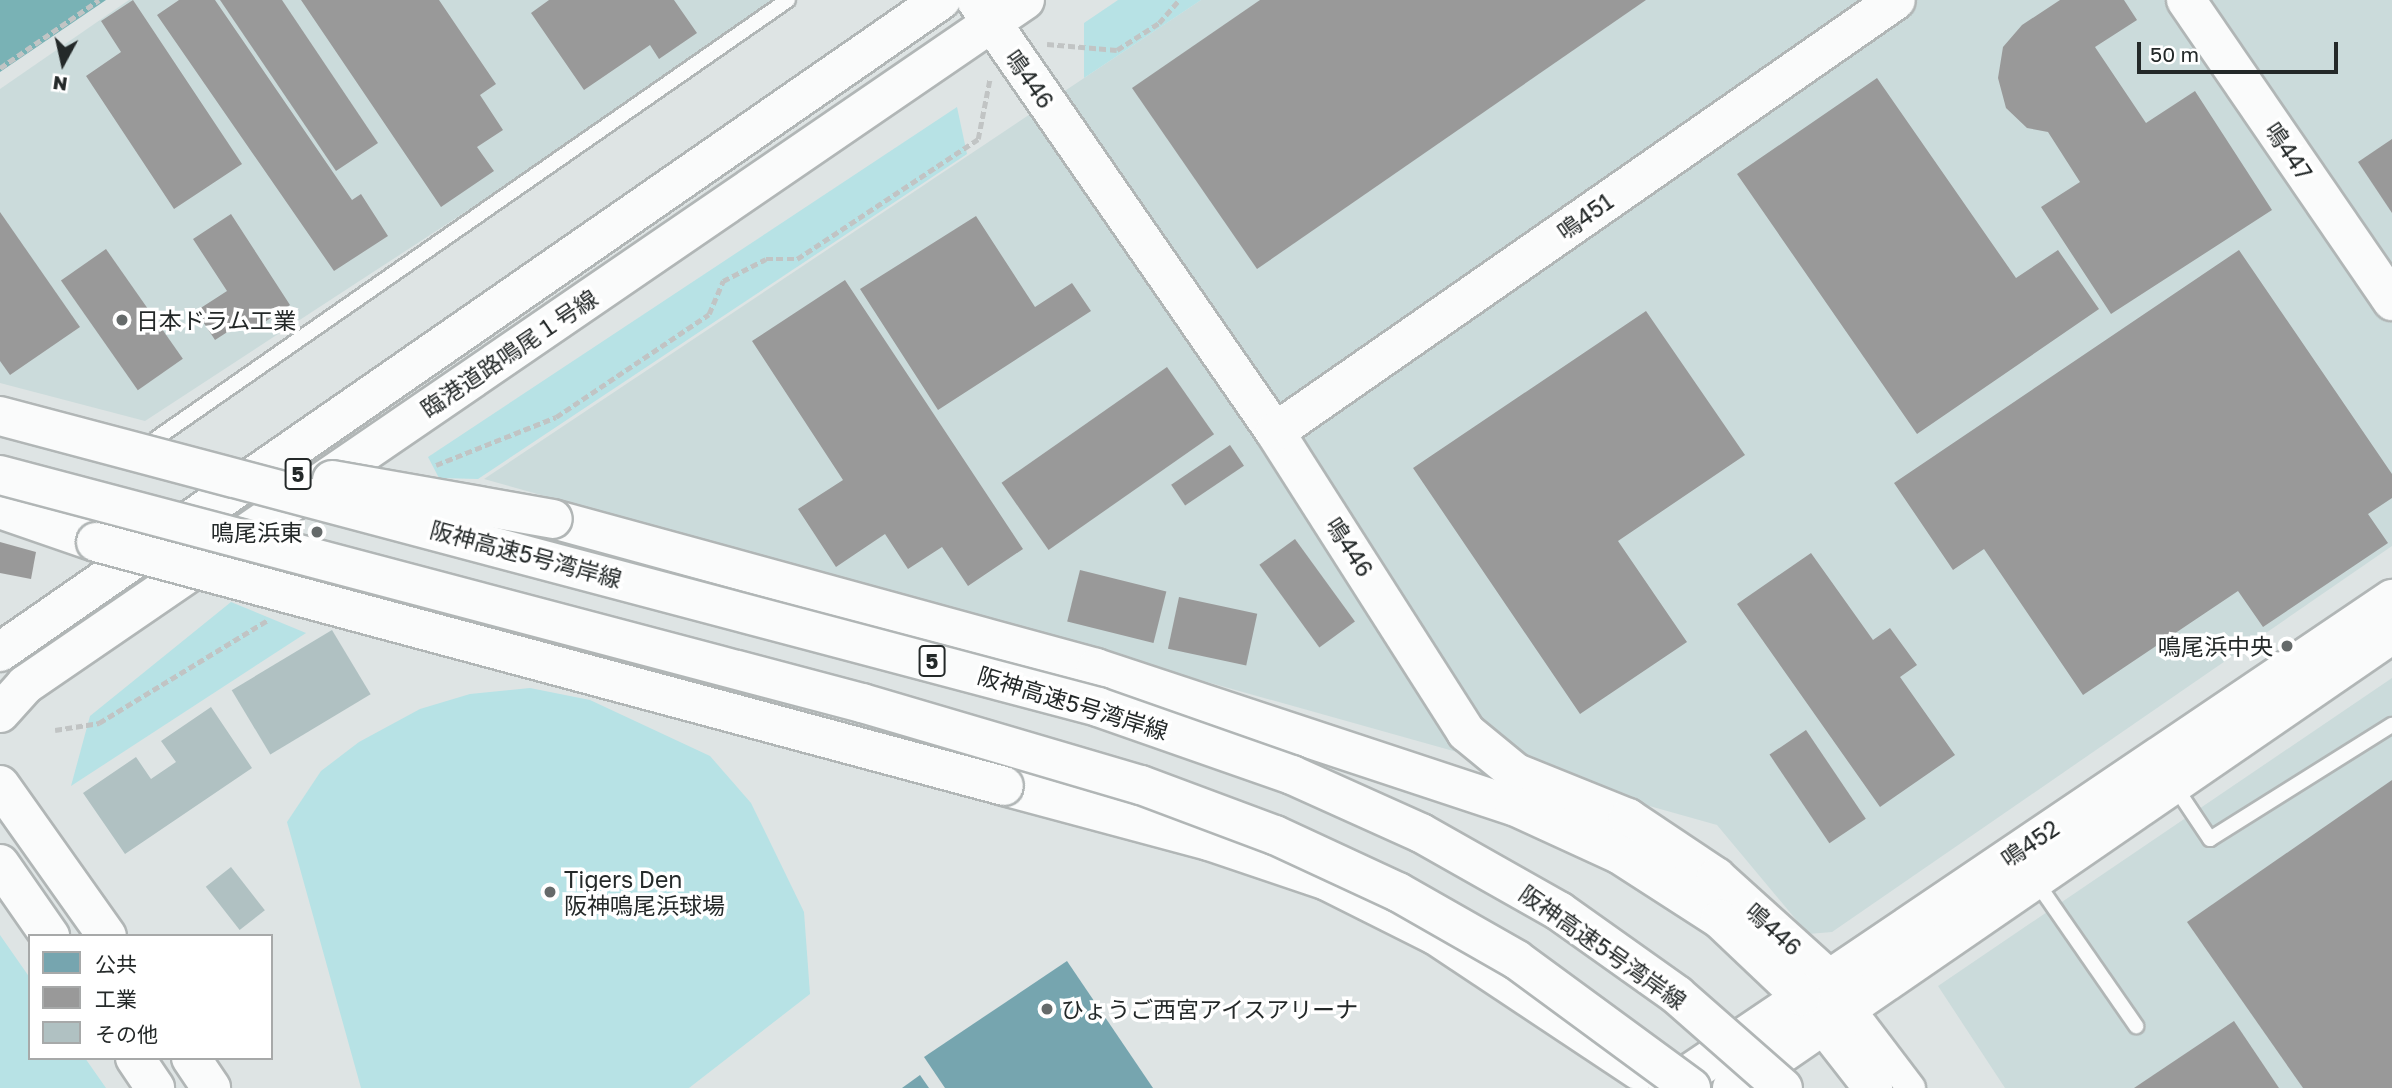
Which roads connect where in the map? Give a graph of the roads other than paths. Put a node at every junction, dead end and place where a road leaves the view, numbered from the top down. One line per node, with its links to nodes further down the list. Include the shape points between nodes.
1 (788, 0): 11 (lane)
2 (941, 0): 16 (main road, 臨港道路鳴尾１号線)
3 (1025, 0): 6 (main road, 臨港道路鳴尾１号線)
4 (1896, 0): 10 (main road, 鳴451)
5 (2186, 0): 7 (main road, 鳴447)
6 (984, 11): 10 (main road, 鳴446); 17 (main road, 臨港道路鳴尾１号線)
7 (2392, 302)
8 (0, 416): 9 (main road, 阪神高速5号湾岸線 / 5, bridge)
9 (44, 428): 25 (main road, 5, bridge, via 553,519 1096,668 1514,806 1619,854 1720,919); 34 (main road, 阪神高速5号湾岸線 / 5, bridge, via 1060,696 1292,775 1421,833 1559,911 1677,995)
10 (1275, 432): 25 (main road, 鳴446, via 1466,732 1516,773 1628,818 1716,877)
11 (157, 438)
12 (0, 475): 32 (main road, bridge, via 901,714 1141,785 1276,835 1398,892 1517,960)
13 (0, 509): 31 (main road, bridge, via 123,549 1209,841 1326,881 1435,935)
14 (2392, 599): 25 (main road, 鳴452)
15 (2392, 634): 19 (main road, 鳴452)
16 (0, 652)
17 (2, 708)
18 (2392, 725): 19 (lane, via 2210,839)
19 (2174, 784): 22 (main road, 鳴452)
20 (0, 785): 24 (main road)
21 (0, 864): 23 (main road)
22 (2035, 880): 25 (main road, 鳴452); 26 (lane)
23 (49, 934)
24 (106, 934)
25 (1826, 1002): 31 (main road, 鳴452); 33 (main road, 鳴452); 35 (main road); 36 (street)
26 (2136, 1026)
27 (136, 1060): 29 (main road)
28 (192, 1060): 30 (main road)
29 (155, 1088)
30 (211, 1088)
31 (1667, 1088)
32 (1690, 1088)
33 (1732, 1088)
34 (1783, 1088)
35 (1873, 1088)
36 (1911, 1088)

